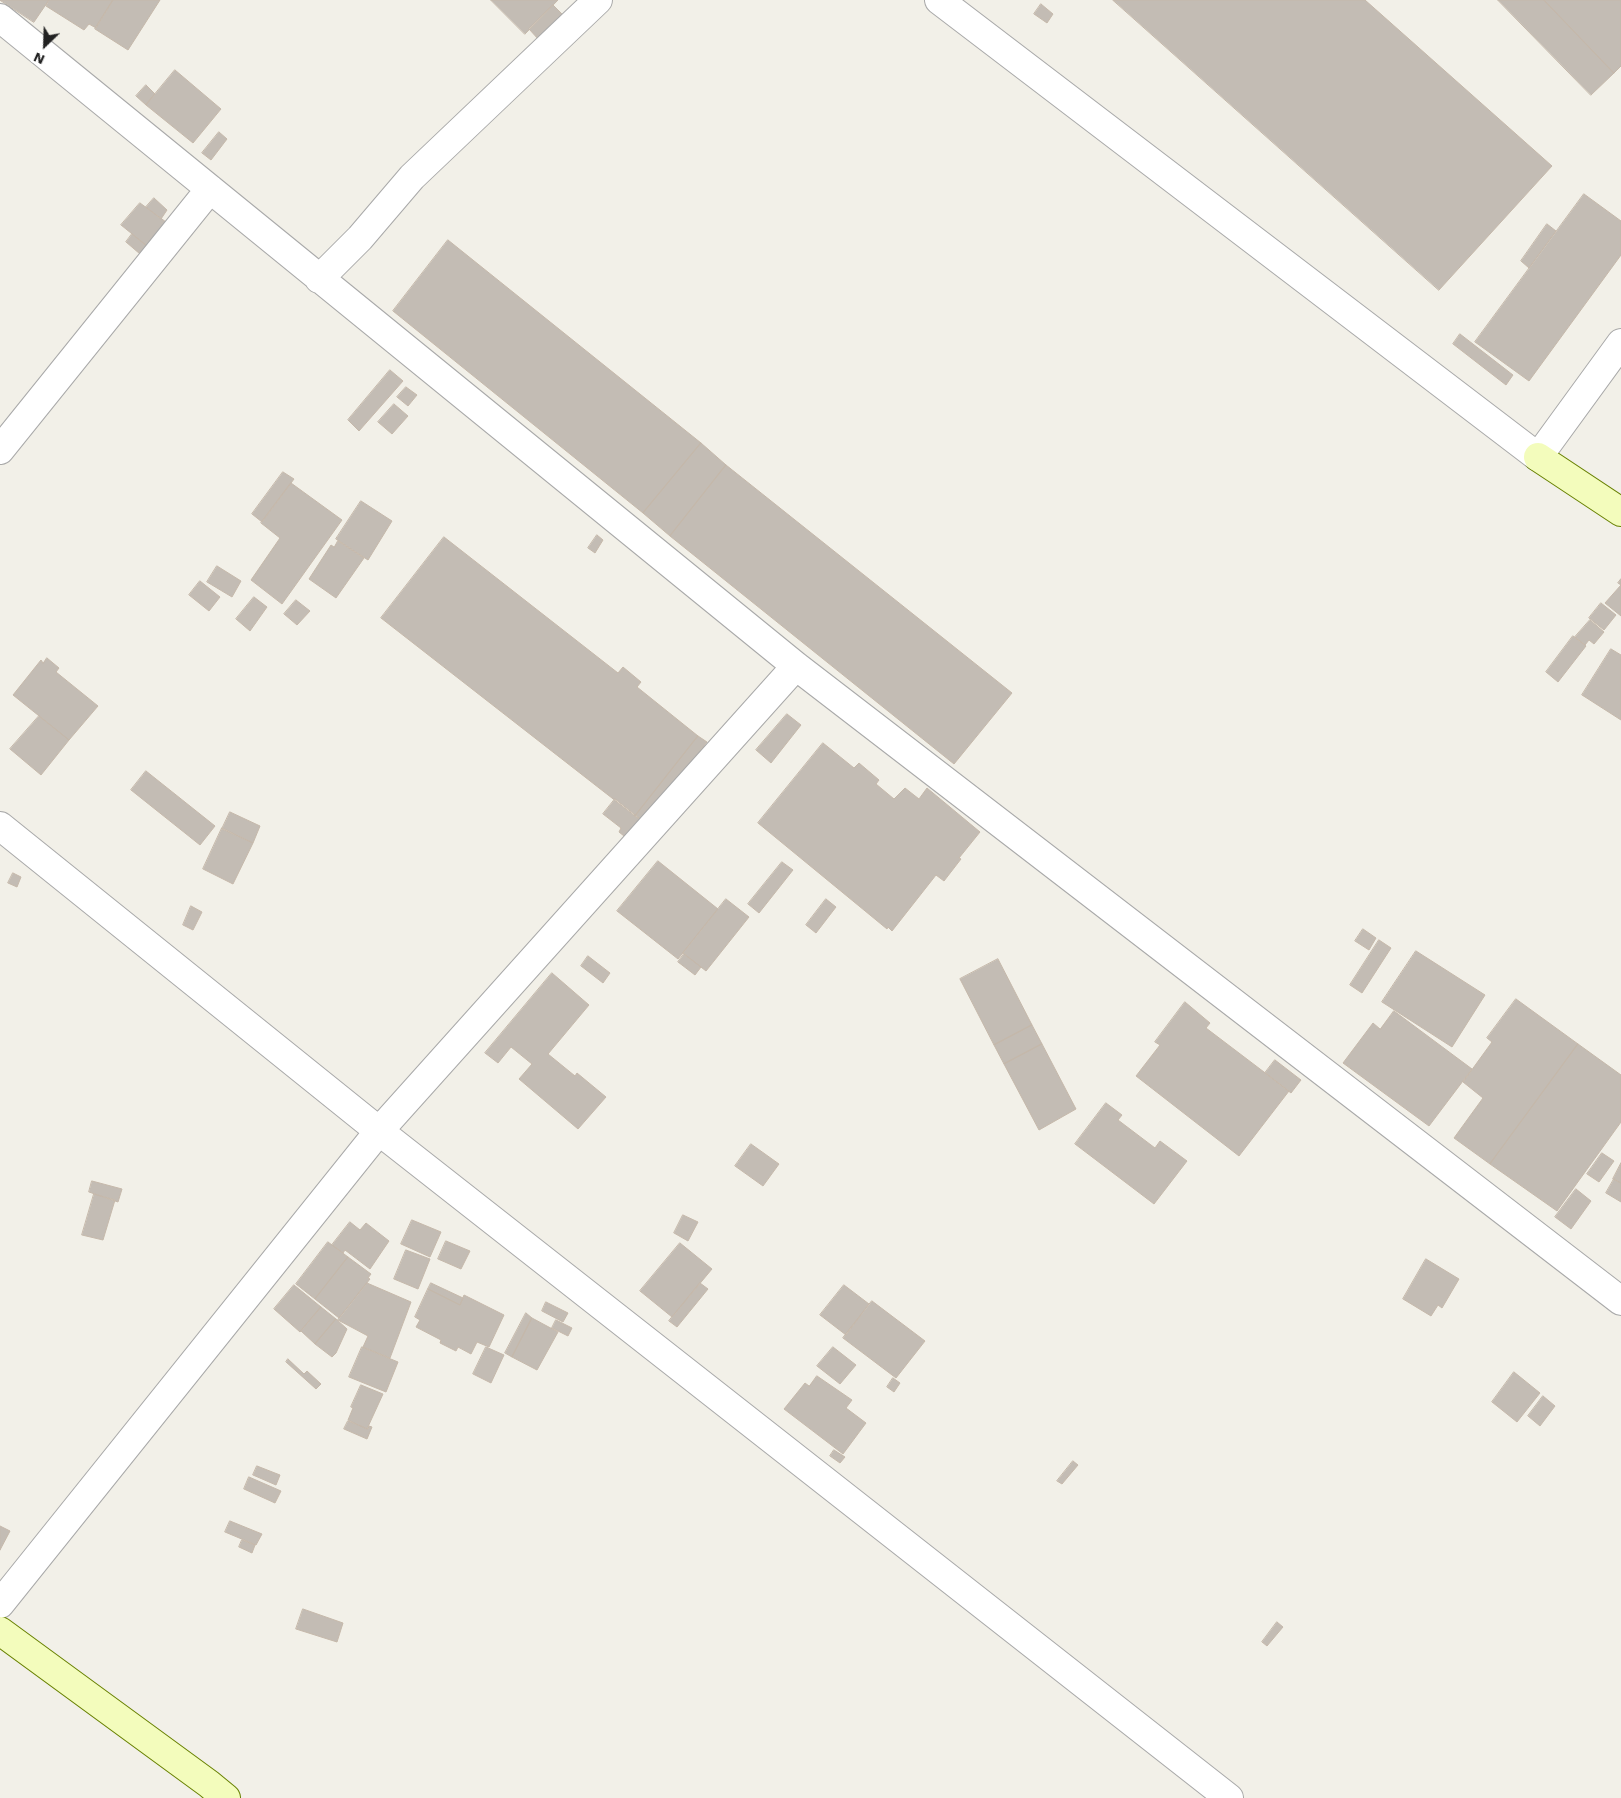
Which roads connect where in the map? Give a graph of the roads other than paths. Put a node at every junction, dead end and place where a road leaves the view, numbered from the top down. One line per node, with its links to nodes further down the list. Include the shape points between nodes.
1 (598, 0): 5 (street, via 412,177 360,238)
2 (939, 0): 8 (street)
3 (0, 18): 4 (street)
4 (210, 189): 5 (street); 7 (street)
5 (319, 279): 10 (street)
6 (1621, 343): 8 (street)
7 (0, 450)
8 (1538, 457): 9 (street)
9 (1621, 512)
10 (796, 666): 12 (street); 13 (street)
11 (0, 826): 12 (street)
12 (379, 1131): 14 (street); 17 (street)
13 (1621, 1301)
14 (0, 1604)
15 (0, 1631): 16 (street)
16 (226, 1798)
17 (1229, 1798)

